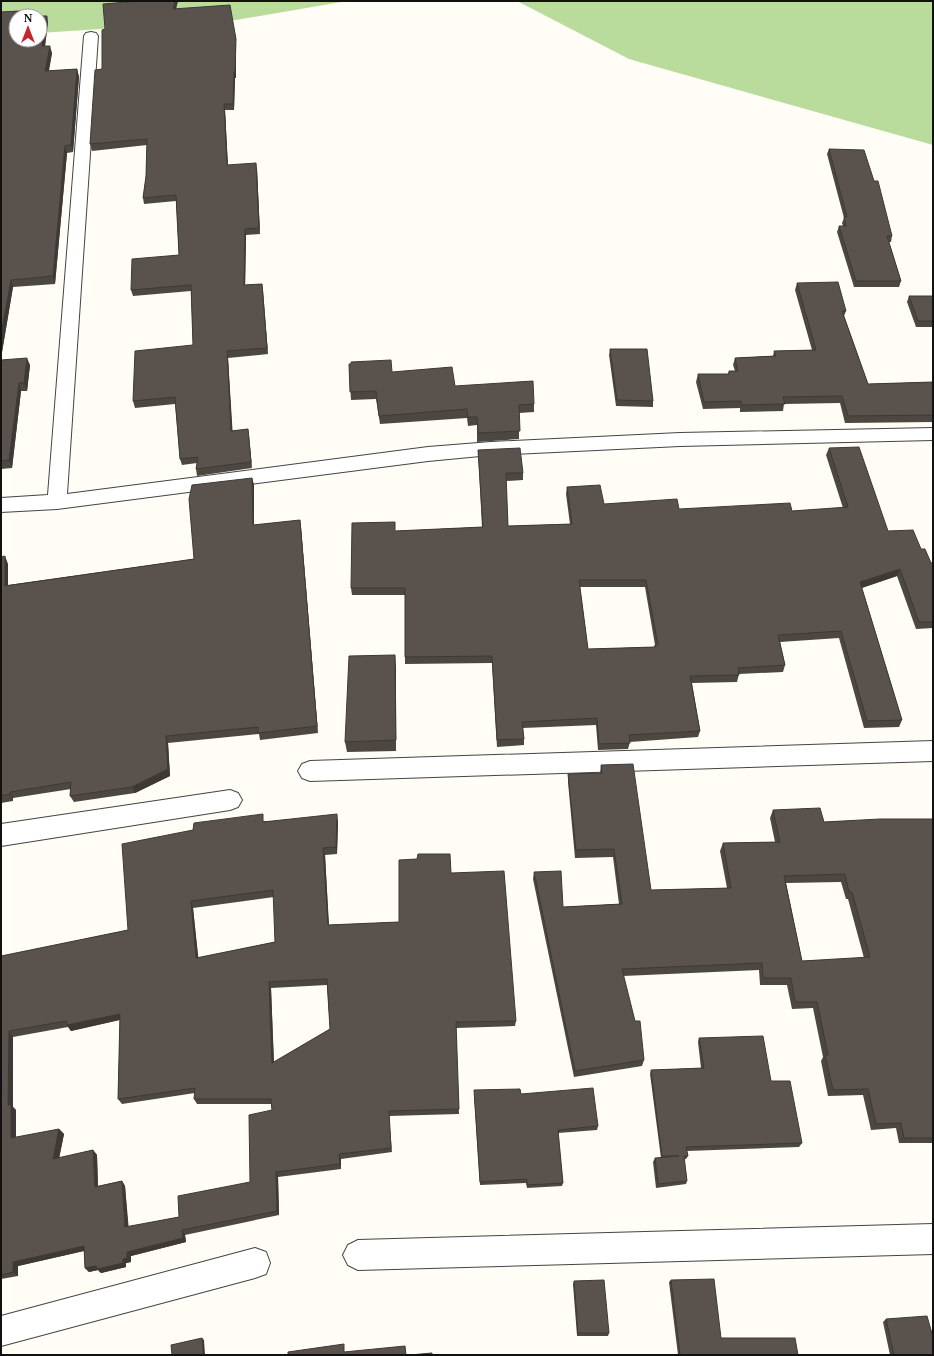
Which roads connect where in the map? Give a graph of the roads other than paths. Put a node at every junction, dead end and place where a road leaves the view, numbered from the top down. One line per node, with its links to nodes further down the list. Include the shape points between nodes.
1 (90, 36): 3 (street)
2 (933, 434): 3 (street, via 560,443 486,448)
3 (57, 502): 4 (street)
4 (1, 506)
5 (933, 751): 6 (street)
6 (310, 771)
7 (230, 800): 8 (street)
8 (1, 836)
9 (933, 1239): 10 (street)
10 (358, 1255)
11 (255, 1263): 12 (street)
12 (1, 1330)

